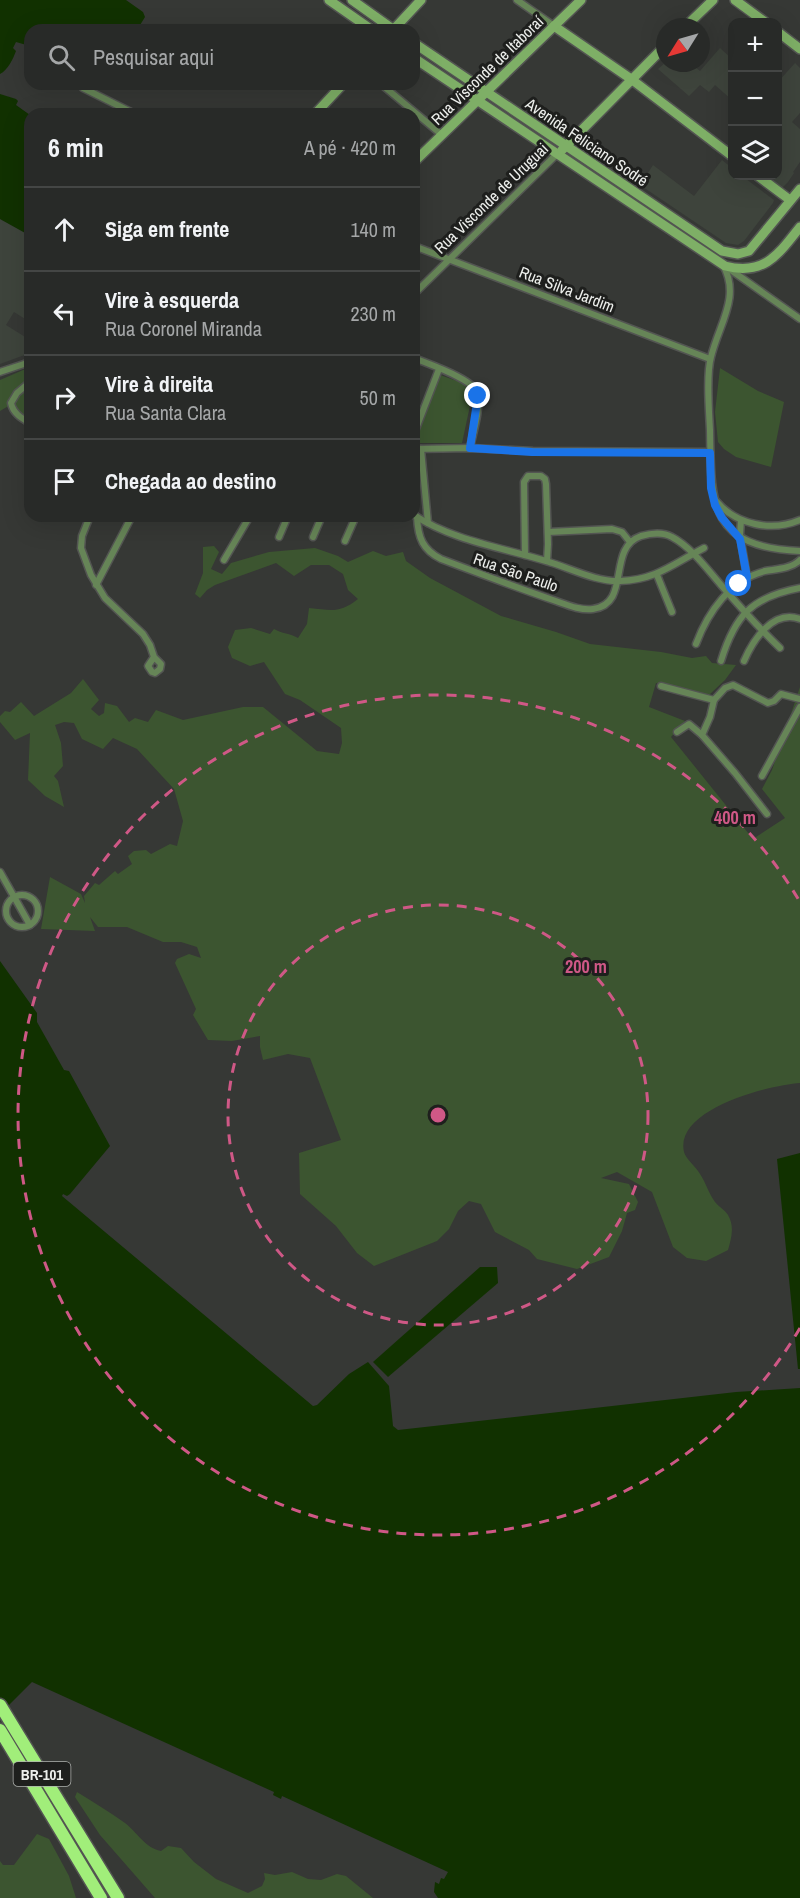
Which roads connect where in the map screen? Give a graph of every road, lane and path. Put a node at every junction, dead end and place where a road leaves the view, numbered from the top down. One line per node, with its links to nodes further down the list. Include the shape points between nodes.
1 (329, 0): 10 (main road)
2 (352, 0): 11 (main road)
3 (421, 0): 12 (main road)
4 (517, 0): 13 (street)
5 (581, 0): 13 (main road, Rua Visconde de Itaboraí)
6 (713, 0): 8 (main road)
7 (735, 0): 9 (main road)
8 (694, 18)
9 (760, 18)
10 (363, 24)
11 (386, 24)
12 (399, 24)
13 (555, 26): 19 (main road); 23 (main road, Rua Visconde de Itaboraí)
14 (782, 36): 16 (main road)
15 (420, 47): 23 (main road, Avenida Feliciano Sodré)
16 (800, 49)
17 (656, 55): 19 (main road, Rua Visconde de Uruguai)
18 (420, 62): 24 (main road, Avenida Feliciano Sodré)
19 (631, 79): 30 (main road, Rua Visconde de Uruguai); 32 (main road)
20 (86, 90): 25 (street)
21 (337, 90): 26 (main road)
22 (388, 90): 27 (street)
23 (487, 92): 24 (main road, Rua Visconde de Itaboraí); 30 (main road, Avenida Feliciano Sodré)
24 (478, 100): 29 (main road, Rua Visconde de Itaboraí); 31 (main road, Avenida Feliciano Sodré)
25 (123, 108)
26 (321, 108)
27 (410, 108)
28 (420, 117): 29 (street)
29 (442, 135): 33 (main road, Rua Visconde de Itaboraí)
30 (566, 146): 31 (main road, Rua Visconde de Uruguai); 36 (main road, Avenida Feliciano Sodré, via 722,251 746,253)
31 (558, 153): 39 (street, Rua Visconde de Uruguai); 40 (main road, Avenida Feliciano Sodré)
32 (728, 153)
33 (420, 156)
34 (763, 180): 36 (main road)
35 (800, 189): 36 (main road)
36 (790, 200)
37 (800, 227): 40 (main road, via 763,265 747,269)
38 (420, 248): 39 (street, Rua Silva Jardim)
39 (450, 260): 41 (street, Rua Visconde de Uruguai); 43 (street, Rua Silva Jardim)
40 (724, 265): 42 (street); 43 (street, via 731,293)
41 (420, 288)
42 (800, 319)
43 (710, 359): 53 (street)
44 (420, 361): 46 (street)
45 (24, 364): 47 (street)
46 (439, 369): 49 (street); 51 (street, via 476,388)
47 (0, 372)
48 (24, 387): 50 (street, via 11,403)
49 (420, 418)
50 (24, 419)
51 (470, 448): 52 (street); 53 (street)
52 (420, 449)
53 (710, 453): 57 (street)
54 (420, 468): 56 (street)
55 (420, 493): 56 (street)
56 (424, 493): 68 (street)
57 (714, 498): 59 (street); 72 (street, via 722,518)
58 (420, 519): 68 (street)
59 (741, 520): 60 (street, via 778,527); 72 (street)
60 (800, 520)
61 (88, 522): 85 (street, via 81,548)
62 (129, 522): 85 (street)
63 (246, 522): 79 (street)
64 (285, 522): 70 (street)
65 (319, 522): 71 (street)
66 (353, 522): 73 (street)
67 (416, 522): 84 (street, Rua São Paulo, via 419,536 430,553 580,608 593,609 609,602)
68 (428, 523): 78 (street)
69 (548, 532): 74 (street, via 612,529 622,532); 78 (street, via 545,480 528,476 524,482); 81 (street)
70 (279, 537)
71 (313, 537)
72 (740, 539): 76 (street, via 764,547); 83 (street)
73 (345, 541)
74 (630, 542): 77 (street, via 661,533 671,536); 84 (street, via 621,558)
75 (704, 548): 77 (street)
76 (800, 551)
77 (692, 554): 82 (street); 87 (street)
78 (525, 555): 81 (street)
79 (224, 560)
80 (800, 560): 83 (street)
81 (547, 561): 84 (street)
82 (657, 575): 84 (street); 89 (street)
83 (747, 577): 87 (street)
84 (617, 581)
85 (96, 585): 94 (street, via 143,633)
86 (800, 588): 88 (street, via 784,591)
87 (728, 593): 88 (street); 92 (street, via 710,614)
88 (745, 611): 91 (street); 95 (street)
89 (672, 612)
90 (800, 619): 91 (street, via 776,620)
91 (762, 631): 93 (street); 96 (street)
92 (696, 644)
93 (780, 648)
94 (153, 654)
95 (721, 661)
96 (744, 661)
97 (661, 686): 99 (street)
98 (800, 699): 99 (street, via 784,693 768,703 733,685)
99 (714, 700): 102 (street)
100 (800, 707): 103 (street)
101 (677, 732): 102 (street, via 688,724)
102 (702, 735): 104 (street)
103 (762, 776)
104 (767, 814)
105 (0, 872): 106 (street)
106 (14, 898): 107 (street); 107 (street, via 7,912 10,922 20,927); 107 (street, via 29,897 36,904 38,913)
107 (30, 925)
108 (0, 1705): 111 (highway, BR-101)
109 (0, 1730): 110 (highway, BR-101)
110 (101, 1898)
111 (118, 1898)

